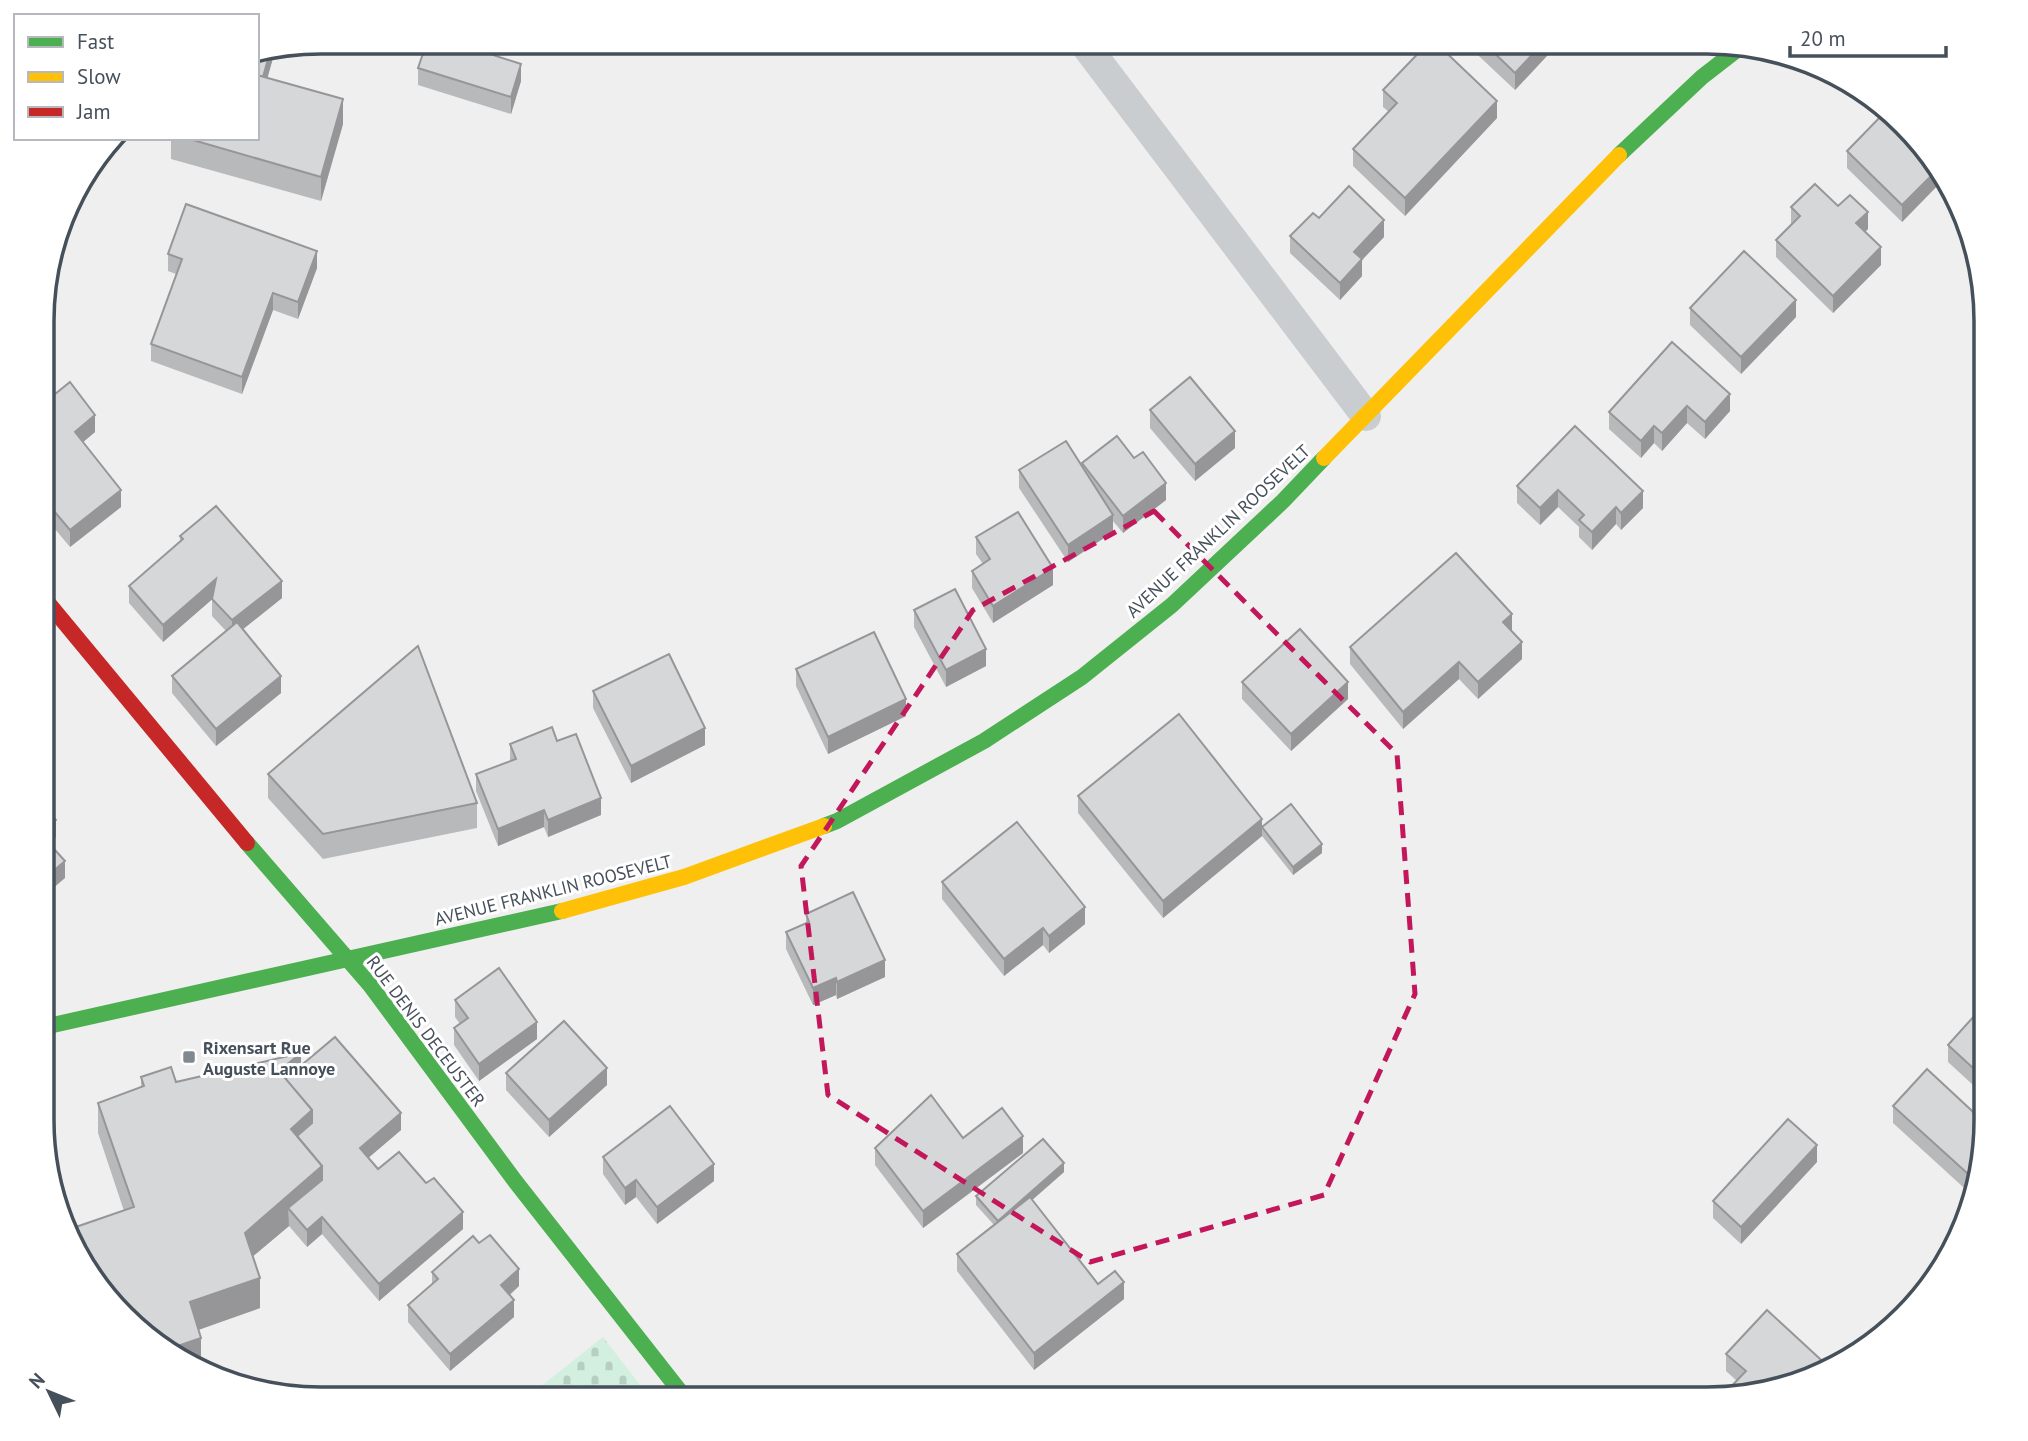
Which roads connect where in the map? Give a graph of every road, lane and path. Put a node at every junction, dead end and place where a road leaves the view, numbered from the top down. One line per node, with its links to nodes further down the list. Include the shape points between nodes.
1 (1092, 54): 3 (lane)
2 (1730, 56): 3 (main road, AVENUE FRANKLIN ROOSEVELT, via 1618,156)
3 (1366, 416): 5 (main road, AVENUE FRANKLIN ROOSEVELT, via 1172,605 1082,677 984,741 837,821 684,877)
4 (54, 610): 5 (main road, RUE DENIS DECEUSTER)
5 (347, 961): 6 (main road, AVENUE FRANKLIN ROOSEVELT); 7 (main road, RUE DENIS DECEUSTER, via 370,985 515,1181)
6 (54, 1025)
7 (677, 1387)

